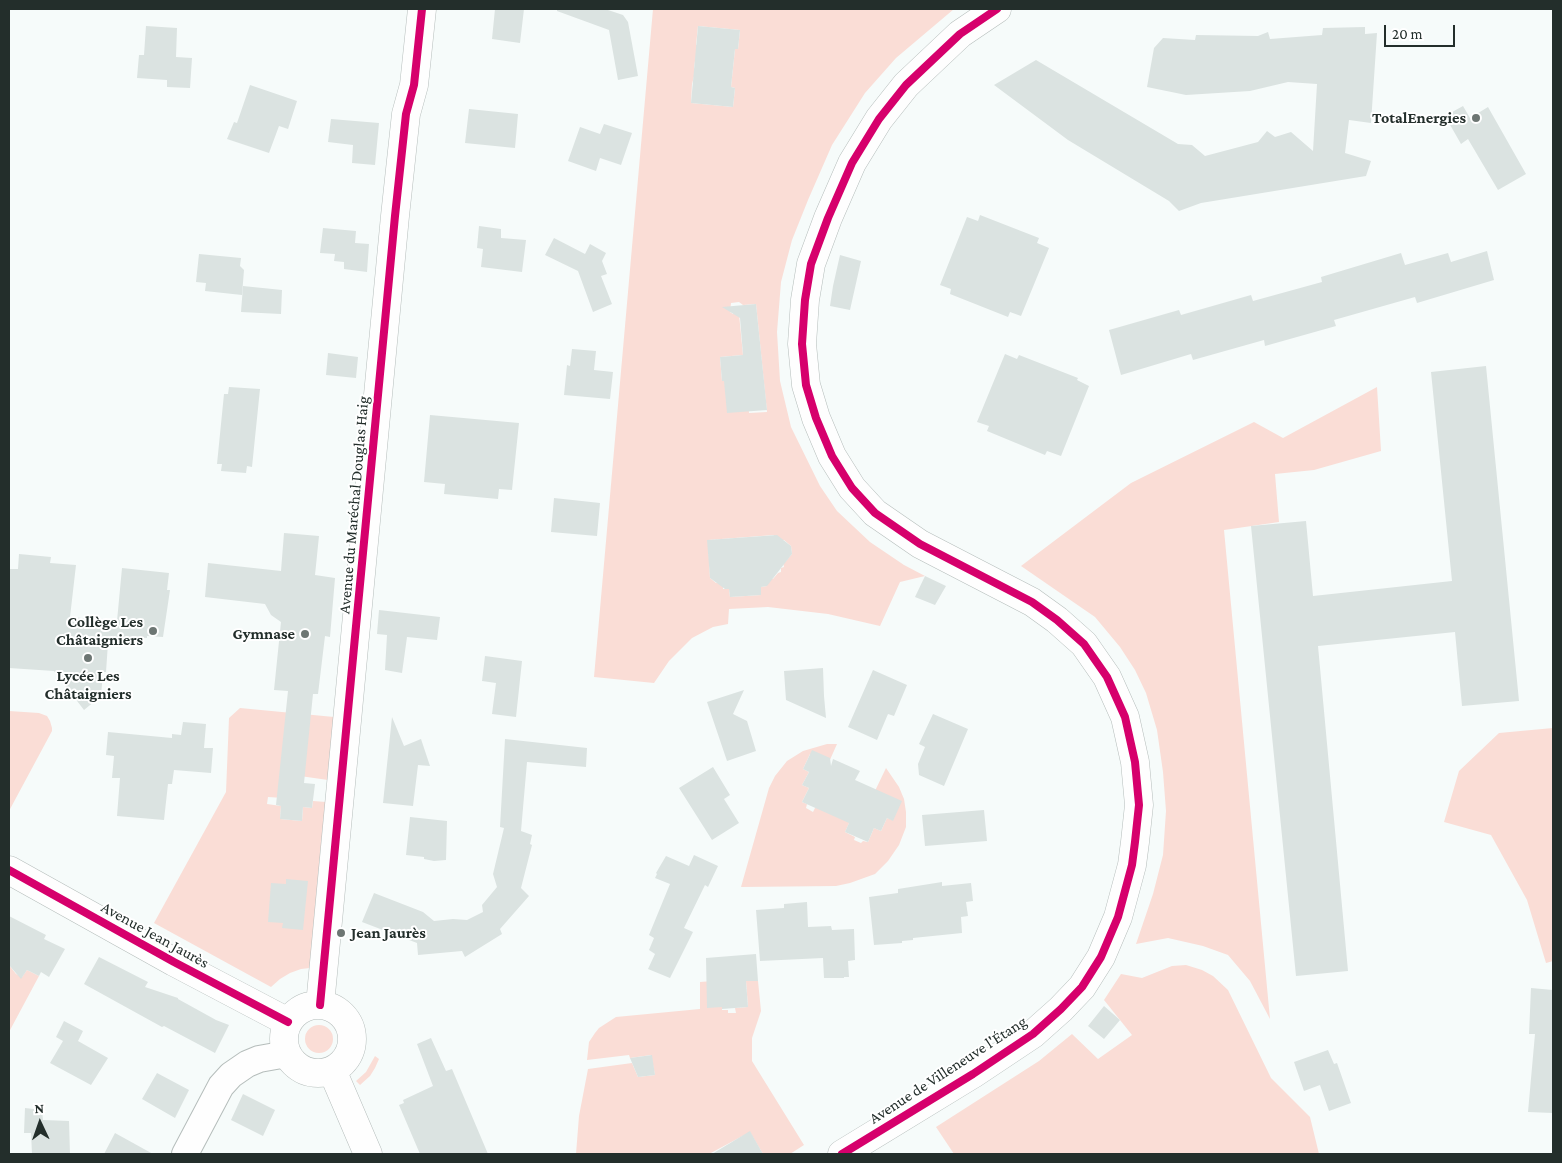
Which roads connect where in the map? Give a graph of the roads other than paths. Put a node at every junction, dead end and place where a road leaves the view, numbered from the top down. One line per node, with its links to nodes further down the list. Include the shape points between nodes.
1 (422, 9): 4 (street, Avenue du Maréchal Douglas Haig, via 414,85 406,114 402,151)
2 (997, 9): 10 (street, Avenue de Villeneuve l'Étang, via 960,34 906,85 879,119 852,163 812,264 802,344 806,385 832,456 852,488 876,513 920,544 1032,602 1084,644 1107,677 1125,717 1135,762 1139,805 1132,865 1118,918 1104,949 1082,987 1061,1010 1032,1034 972,1074)
3 (9, 870): 5 (street, Avenue Jean Jaurès)
4 (320, 1005): 5 (street, via 302,1010); 7 (street, via 340,1014 351,1034 348,1056)
5 (288, 1022): 6 (street, via 284,1032)
6 (287, 1054): 7 (street, via 306,1071); 8 (street, via 258,1059 231,1075 221,1086)
7 (332, 1070): 9 (street)
8 (185, 1154)
9 (368, 1154)
10 (842, 1154)

